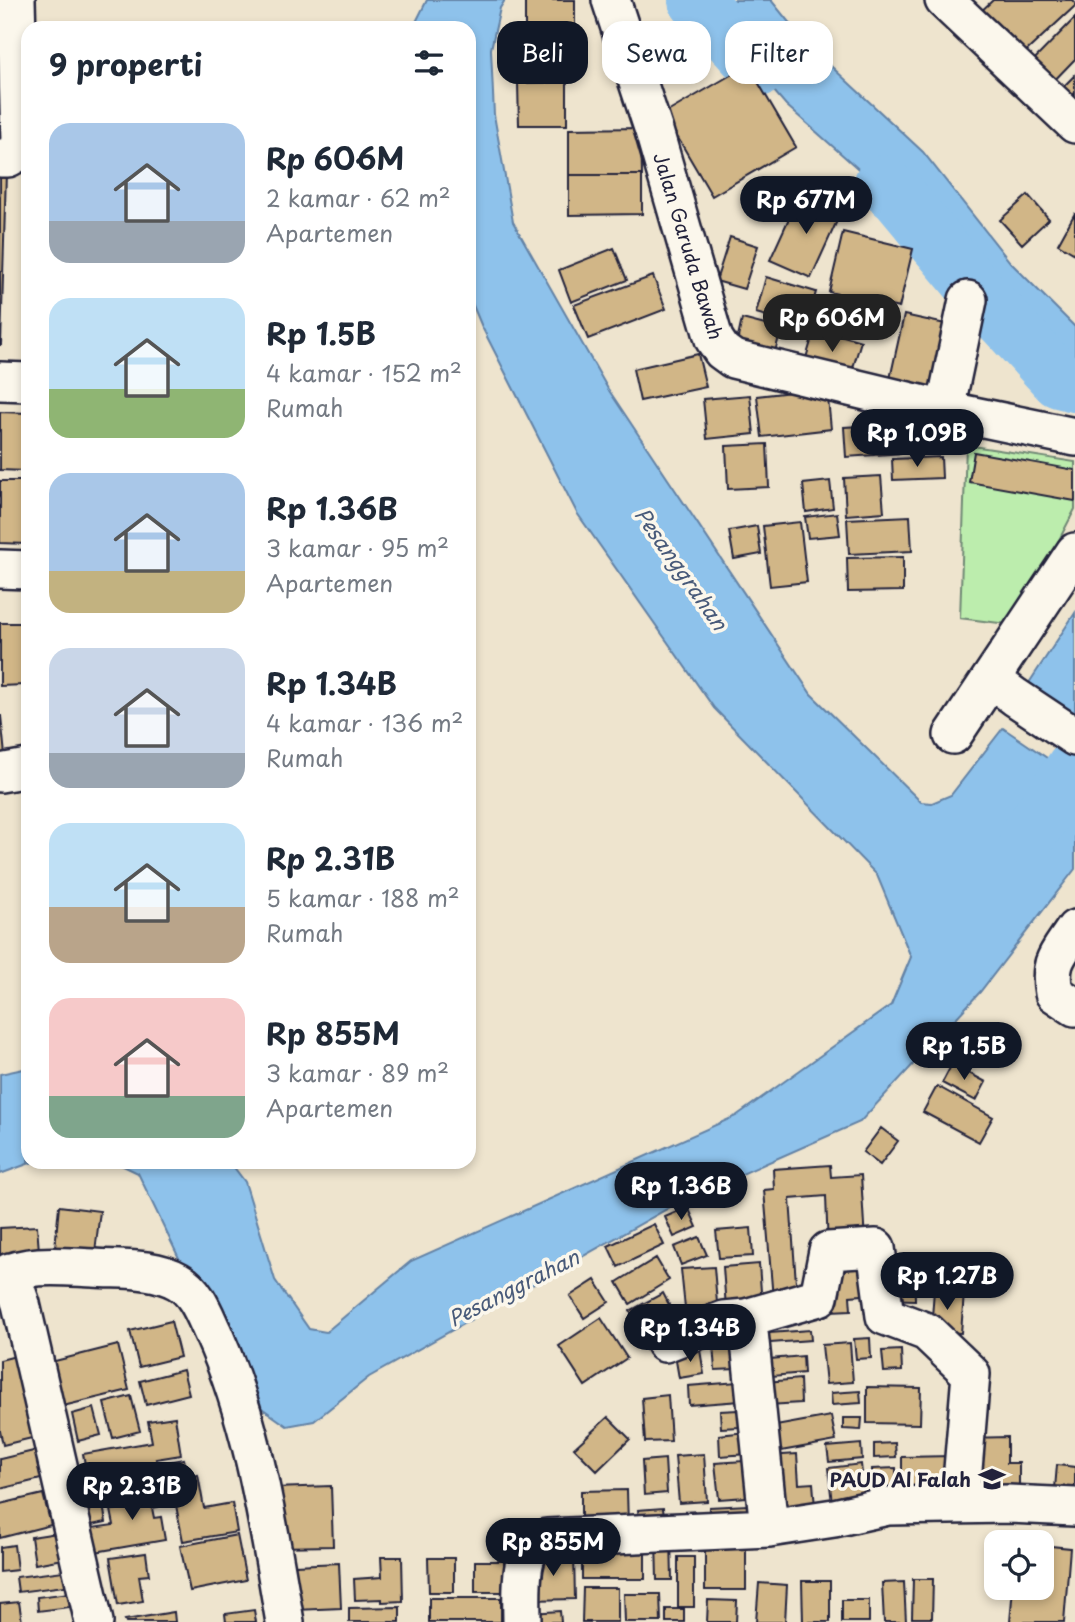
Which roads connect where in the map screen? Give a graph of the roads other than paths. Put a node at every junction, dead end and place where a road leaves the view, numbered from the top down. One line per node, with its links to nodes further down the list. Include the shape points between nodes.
1 (16, 0): 5 (street, via 20,140 17,153)
2 (611, 0): 9 (street, Jalan Garuda Bawah, via 714,339 722,351 733,359)
3 (944, 0): 4 (street)
4 (1075, 124)
5 (0, 158)
6 (968, 300): 9 (street)
7 (0, 382): 8 (street)
8 (21, 382)
9 (945, 410): 10 (street, Jalan Garuda Bawah)
10 (1075, 438)
11 (1075, 552): 14 (street)
12 (0, 569): 13 (street)
13 (21, 570)
14 (1003, 688): 15 (street); 16 (street)
15 (953, 735)
16 (1075, 737)
17 (21, 769): 18 (street)
18 (0, 773)
19 (1075, 929): 20 (street, via 1054,960 1051,976 1054,993)
20 (1075, 1007)
21 (5, 1274): 27 (street, via 21,1304); 28 (street, via 30,1267 152,1271 179,1281 198,1300 222,1352 251,1440)
22 (746, 1318): 23 (street, via 724,1320); 24 (street, via 819,1297 828,1251 877,1248 885,1316 928,1332 971,1374); 26 (street)
23 (664, 1342)
24 (960, 1505): 25 (street); 26 (street, via 888,1506)
25 (1075, 1507)
26 (769, 1528): 29 (street, via 547,1538 530,1549 526,1559)
27 (93, 1622)
28 (285, 1622)
29 (522, 1622)

